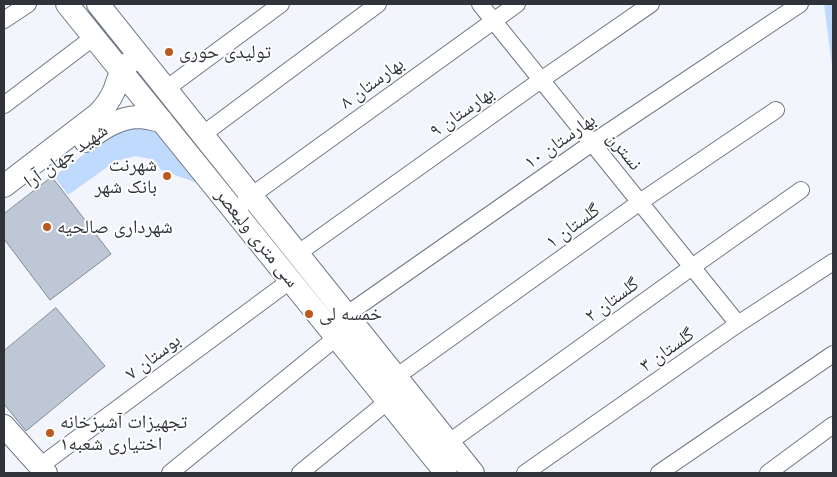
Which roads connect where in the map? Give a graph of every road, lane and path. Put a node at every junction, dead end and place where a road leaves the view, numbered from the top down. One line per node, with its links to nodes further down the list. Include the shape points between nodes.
1 (28, 4): 10 (street)
2 (67, 4): 12 (main road, سی متری ولیعصر)
3 (98, 4): 13 (main road, سی متری ولیعصر)
4 (281, 4): 16 (street)
5 (378, 4): 20 (street)
6 (480, 4): 11 (street, نسترن)
7 (517, 4): 11 (street, بهارستان ۸)
8 (652, 4): 15 (street, بهارستان ۹)
9 (800, 4): 21 (street, بهارستان ۱۰)
10 (4, 20)
11 (493, 20): 15 (street, نسترن); 24 (street, بهارستان ۸)
12 (94, 37): 14 (main road, سی متری ولیعصر); 17 (street)
13 (138, 55): 14 (main road); 16 (main road, سی متری ولیعصر)
14 (121, 70): 19 (main road, سی متری ولیعصر); 22 (main road, شهید جهان آرا, via 108,103 98,114)
15 (541, 80): 21 (street, نسترن); 28 (street, بهارستان ۹)
16 (166, 89): 20 (main road, سی متری ولیعصر)
17 (4, 105)
18 (776, 110): 26 (street, گلستان ۱)
19 (162, 121): 25 (main road, شهید جهان آرا, via 138,117 105,126); 27 (main road, سی متری ولیعصر)
20 (202, 135): 24 (main road, سی متری ولیعصر)
21 (592, 143): 26 (street, نسترن); 32 (street, بهارستان ۱۰)
22 (4, 186)
23 (801, 190): 30 (street, گلستان ۲)
24 (252, 196): 27 (street, بهارستان ۸); 28 (main road, سی متری ولیعصر)
25 (4, 201)
26 (640, 202): 30 (street, نسترن); 36 (street, گلستان ۱)
27 (235, 211): 31 (main road, سی متری ولیعصر)
28 (297, 254): 32 (main road, سی متری ولیعصر)
29 (833, 262): 33 (street, گلستان ۳)
30 (692, 267): 33 (street, نسترن); 40 (street, گلستان ۲)
31 (290, 280): 34 (main road, سی متری ولیعصر); 41 (street, بوستان ۷)
32 (346, 315): 36 (main road, سی متری ولیعصر)
33 (738, 324): 46 (street, گلستان ۳)
34 (336, 337): 37 (main road, سی متری ولیعصر); 43 (street)
35 (833, 354): 47 (street)
36 (396, 378): 40 (main road, سی متری ولیعصر)
37 (388, 402): 42 (main road, سی متری ولیعصر); 44 (street)
38 (833, 425): 48 (street)
39 (4, 426): 41 (main road)
40 (448, 443): 45 (main road, سی متری ولیعصر)
41 (43, 470)
42 (437, 470)
43 (170, 473)
44 (300, 473)
45 (473, 473)
46 (525, 473)
47 (659, 473)
48 (768, 473)

